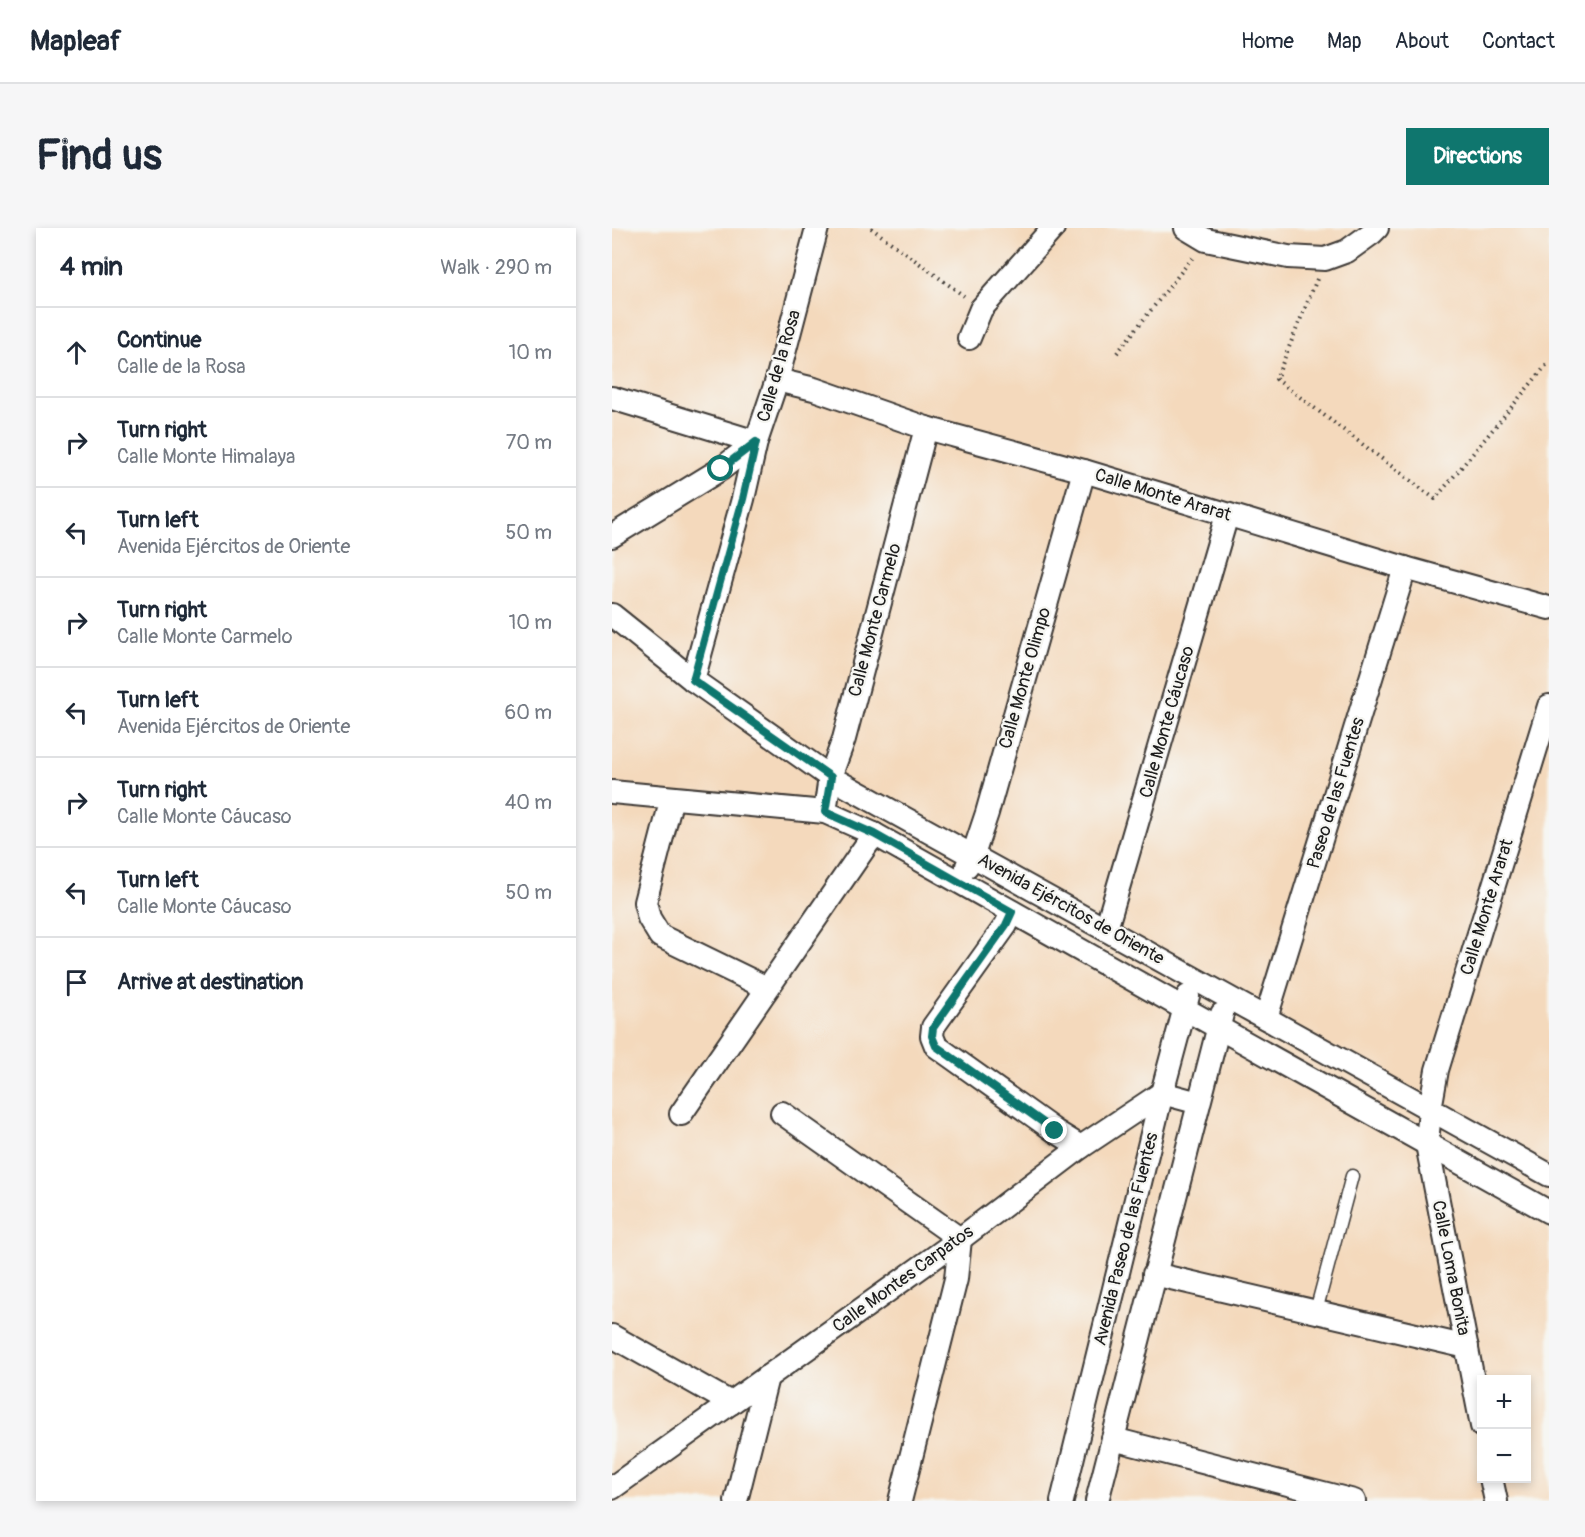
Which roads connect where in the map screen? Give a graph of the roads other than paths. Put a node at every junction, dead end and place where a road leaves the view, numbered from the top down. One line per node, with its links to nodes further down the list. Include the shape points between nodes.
1 (817, 228): 6 (street, Calle de la Rosa)
2 (1053, 228): 5 (street, via 981,309)
3 (1186, 228): 4 (street, via 1206,240 1288,257 1325,259 1347,251)
4 (1377, 228)
5 (969, 338)
6 (777, 380): 8 (street, Calle Monte Ararat); 9 (street, Calle de la Rosa)
7 (612, 398): 9 (street)
8 (926, 428): 10 (street, Calle Monte Ararat); 18 (street, Calle Monte Carmelo)
9 (756, 442): 12 (street, Calle de la Rosa, via 721,469); 16 (street)
10 (1084, 471): 11 (street, Calle Monte Ararat); 23 (street, Calle Monte Olimpo)
11 (1227, 515): 13 (street, Calle Monte Ararat); 26 (street, Calle Monte Cáucaso)
12 (612, 536)
13 (1405, 568): 14 (street, Calle Monte Ararat); 31 (street, Paseo de las Fuentes)
14 (1549, 608)
15 (612, 615): 16 (street, Avenida Ejércitos de Oriente)
16 (693, 680): 18 (street, Avenida Ejércitos de Oriente)
17 (1549, 706): 35 (street, Calle Monte Ararat, via 1437,1070)
18 (831, 777): 21 (street, Calle Monte Carmelo); 23 (street, Avenida Ejércitos de Oriente)
19 (612, 792): 20 (street, Avenida Ejércitos de Oriente)
20 (672, 798): 21 (street, Avenida Ejércitos de Oriente); 28 (street, via 645,902 649,918 660,936)
21 (825, 812): 22 (street, Avenida Ejércitos de Oriente)
22 (874, 834): 24 (street, Avenida Ejércitos de Oriente); 28 (street)
23 (973, 855): 24 (street, Calle Monte Olimpo); 26 (street, Avenida Ejércitos de Oriente)
24 (960, 881): 25 (street, Avenida Ejércitos de Oriente)
25 (1012, 912): 30 (street, Avenida Ejércitos de Oriente); 39 (street, via 933,1028 932,1036 936,1046)
26 (1106, 929): 27 (street, Avenida Ejércitos de Oriente)
27 (1193, 977): 29 (street, Avenida Ejércitos de Oriente); 30 (street, Avenida Paseo de las Fuentes)
28 (767, 988): 37 (street)
29 (1226, 996): 31 (street, Avenida Ejércitos de Oriente); 32 (street, Avenida Paseo de las Fuentes)
30 (1185, 1010): 32 (street, Avenida Ejércitos de Oriente); 33 (street, Avenida Paseo de las Fuentes)
31 (1266, 1018): 35 (street, Avenida Ejércitos de Oriente)
32 (1218, 1028): 34 (street, Avenida Paseo de las Fuentes); 38 (street, Avenida Ejércitos de Oriente)
33 (1162, 1093): 34 (street); 39 (street, Calle Montes Carpatos); 56 (street, Avenida Paseo de las Fuentes)
34 (1199, 1103): 44 (street, Avenida Paseo de las Fuentes)
35 (1430, 1109): 38 (street, Calle Loma Bonita); 40 (street, Avenida Ejércitos de Oriente)
36 (782, 1113): 43 (street)
37 (681, 1114)
38 (1427, 1144): 42 (street, Avenida Ejércitos de Oriente); 47 (street, Calle Loma Bonita)
39 (1081, 1147): 43 (street, Calle Montes Carpatos)
40 (1549, 1175)
41 (1352, 1176): 45 (lane)
42 (1549, 1212)
43 (960, 1239): 48 (street, Calle Montes Carpatos); 55 (street, via 956,1279)
44 (1154, 1274): 45 (street); 51 (street, Avenida Paseo de las Fuentes)
45 (1316, 1311): 47 (street)
46 (612, 1336): 50 (street)
47 (1467, 1347): 49 (street, Calle Loma Bonita)
48 (767, 1377): 50 (street, Calle Montes Carpatos); 54 (street)
49 (1477, 1400)
50 (731, 1403): 53 (street, Calle Montes Carpatos)
51 (1113, 1439): 57 (street, Avenida Paseo de las Fuentes); 58 (street)
52 (1492, 1483): 59 (street)
53 (612, 1488)
54 (736, 1501)
55 (900, 1501)
56 (1062, 1501)
57 (1097, 1501)
58 (1354, 1501)
59 (1496, 1501)

